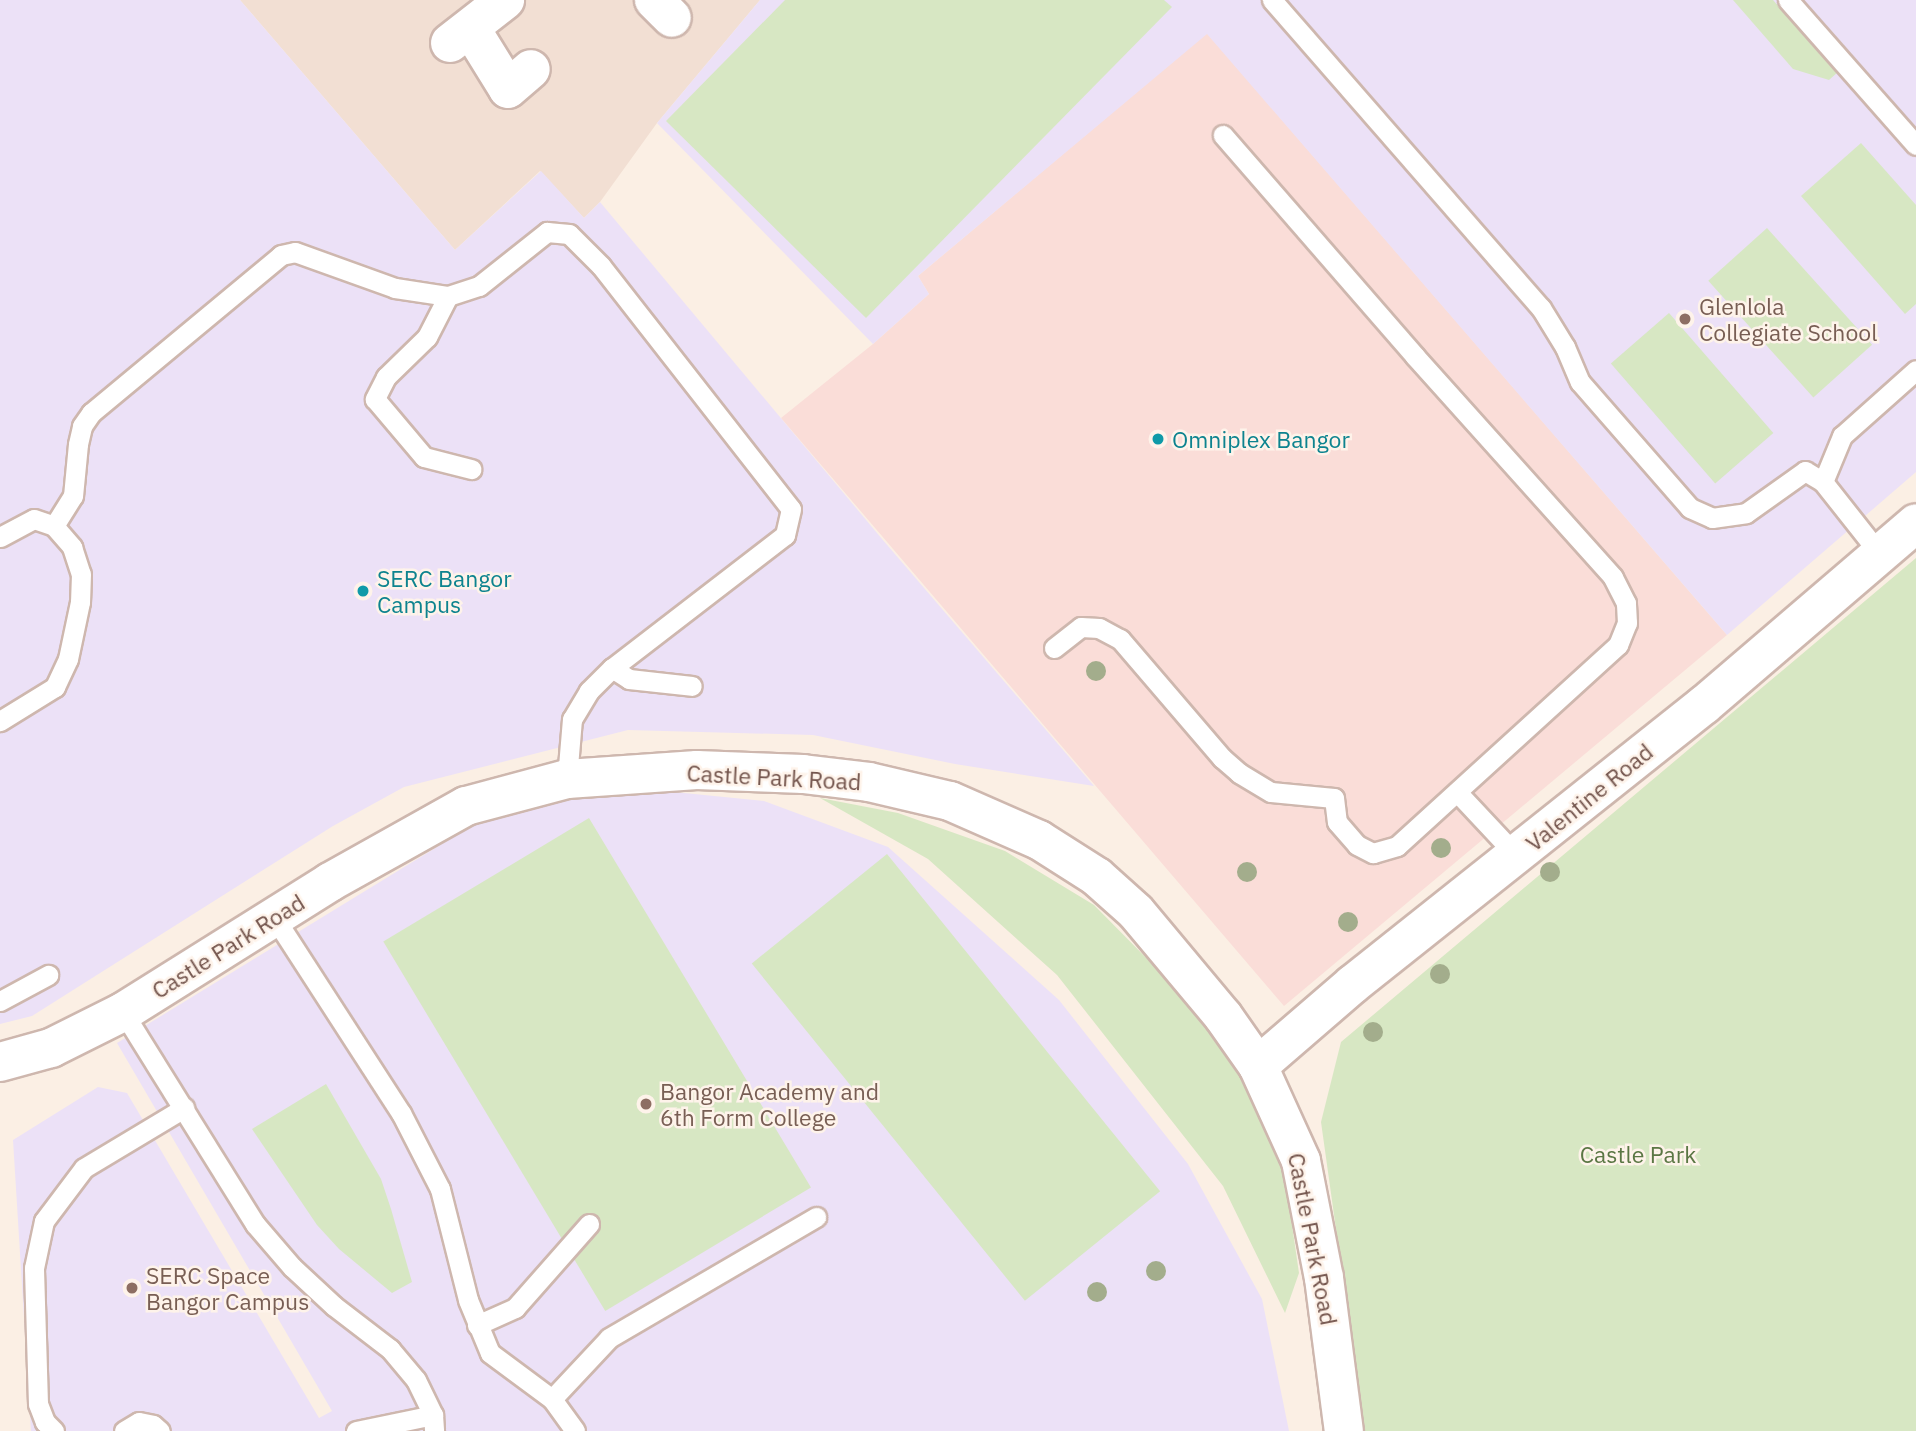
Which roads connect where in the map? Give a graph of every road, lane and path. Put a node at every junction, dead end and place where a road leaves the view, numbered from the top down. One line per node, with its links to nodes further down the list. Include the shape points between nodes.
1 (505, 0): 4 (street, via 460,36 508,89)
2 (1272, 0): 10 (lane, via 1541,308 1580,382 1690,508 1712,518 1746,513 1805,471)
3 (1788, 0): 6 (lane)
4 (531, 69)
5 (1223, 135): 20 (lane, via 1597,557 1626,603 1627,623 1618,645)
6 (1916, 145)
7 (447, 296): 9 (lane, via 427,337 386,377 375,399 424,457); 12 (lane, via 395,288 295,252 281,255 91,413 82,426 73,496); 16 (lane, via 479,286 547,232 569,234 601,266 791,509 785,535)
8 (1916, 370): 10 (lane, via 1842,436)
9 (471, 469)
10 (1823, 482): 14 (lane)
11 (1916, 523): 14 (street, Valentine Road)
12 (54, 526): 13 (lane, via 34,519); 18 (lane, via 72,547 81,574 68,659 55,687)
13 (0, 537)
14 (1880, 553): 21 (street, Valentine Road, via 1704,705)
15 (1054, 648): 20 (lane, via 1081,627 1099,628 1119,639 1239,773 1271,792 1334,798 1337,822 1357,845 1373,853 1397,846)
16 (612, 668): 17 (lane, via 629,679); 19 (lane, via 589,691 572,719)
17 (692, 686)
18 (0, 721)
19 (567, 779): 22 (street, Castle Park Road, via 466,806); 27 (street, Castle Park Road, via 697,770 803,774 869,782 950,801 1039,840 1097,877 1136,912 1223,1016)
20 (1457, 792): 21 (lane)
21 (1516, 855): 27 (street, Valentine Road)
22 (274, 917): 25 (street, Castle Park Road); 31 (lane, via 401,1113 440,1189)
23 (48, 975): 24 (lane)
24 (0, 1001)
25 (123, 1012): 26 (street, Castle Park Road, via 51,1048); 28 (lane)
26 (0, 1062)
27 (1258, 1066): 39 (street, Castle Park Road, via 1301,1161 1324,1278)
28 (184, 1108): 33 (lane, via 255,1224 292,1268 390,1349 416,1380); 34 (lane, via 84,1168 44,1221 34,1268 38,1404 44,1422)
29 (816, 1217): 32 (lane, via 609,1338)
30 (589, 1224): 31 (lane, via 515,1308)
31 (477, 1325): 32 (lane, via 490,1353)
32 (552, 1399): 38 (lane)
33 (434, 1423): 37 (lane)
34 (54, 1431)
35 (124, 1431): 36 (lane, via 139,1422)
36 (160, 1431)
37 (356, 1431)
38 (575, 1431)
39 (1344, 1431)

